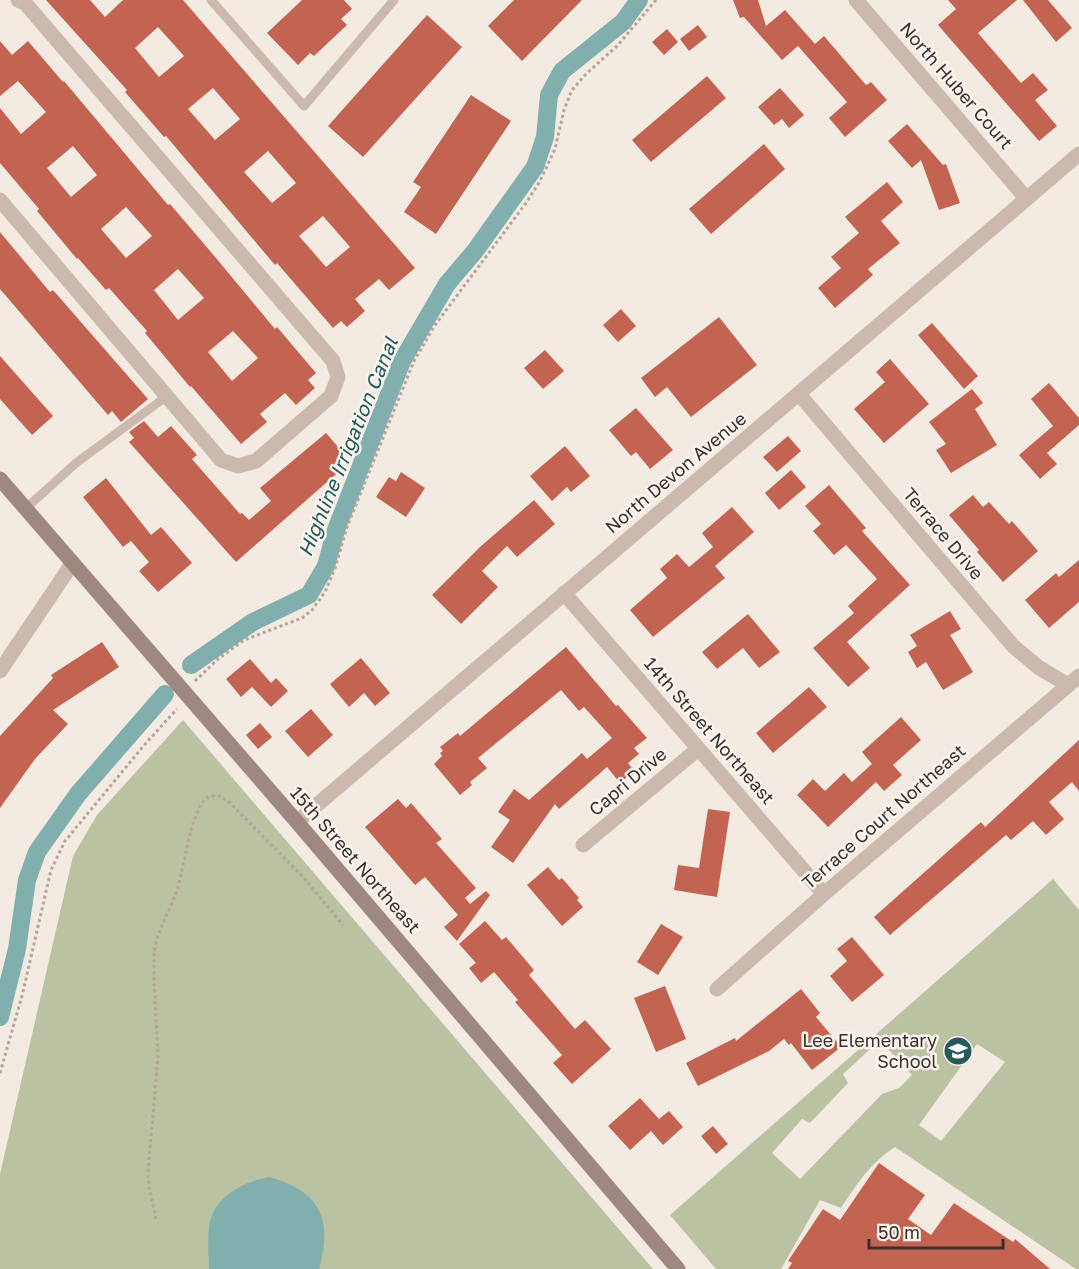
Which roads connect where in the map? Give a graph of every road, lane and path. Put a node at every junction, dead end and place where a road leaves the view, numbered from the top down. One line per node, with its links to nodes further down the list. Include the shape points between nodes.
1 (18, 0): 10 (street, via 25,3 333,361 338,377 331,396 256,461 238,466 221,460)
2 (211, 0): 3 (lane, via 304,106)
3 (394, 0)
4 (656, 0): 17 (path, via 572,90 555,149 540,181 446,309 414,361 355,506 335,568 312,610 302,618 244,640 195,679)
5 (856, 0): 7 (street, North Huber Court)
6 (1079, 154): 7 (street, North Devon Avenue)
7 (1026, 198): 9 (street, North Devon Avenue)
8 (0, 200): 10 (street)
9 (800, 394): 14 (street, North Devon Avenue); 16 (street, Terrace Drive, via 1013,646 1038,667)
10 (167, 396): 12 (lane, via 76,463)
11 (0, 479): 12 (street, 15th Street Northeast)
12 (26, 509): 13 (street, 15th Street Northeast)
13 (72, 564): 15 (street); 17 (street, 15th Street Northeast)
14 (564, 593): 18 (street, 14th Street Northeast); 19 (street, North Devon Avenue)
15 (0, 671)
16 (1074, 681): 21 (street, Terrace Court Northeast)
17 (188, 697): 19 (street, 15th Street Northeast); 24 (path, via 65,841 51,870)
18 (698, 750): 20 (street, Capri Drive); 21 (street, 14th Street Northeast)
19 (297, 822): 26 (street, 15th Street Northeast)
20 (583, 845)
21 (824, 894): 23 (street, Terrace Court Northeast)
22 (343, 925): 25 (path, via 304,878 229,802 219,796 206,798 192,826 177,891 154,951 158,1055 148,1172)
23 (717, 989)
24 (0, 1073)
25 (156, 1220)
26 (678, 1269)

